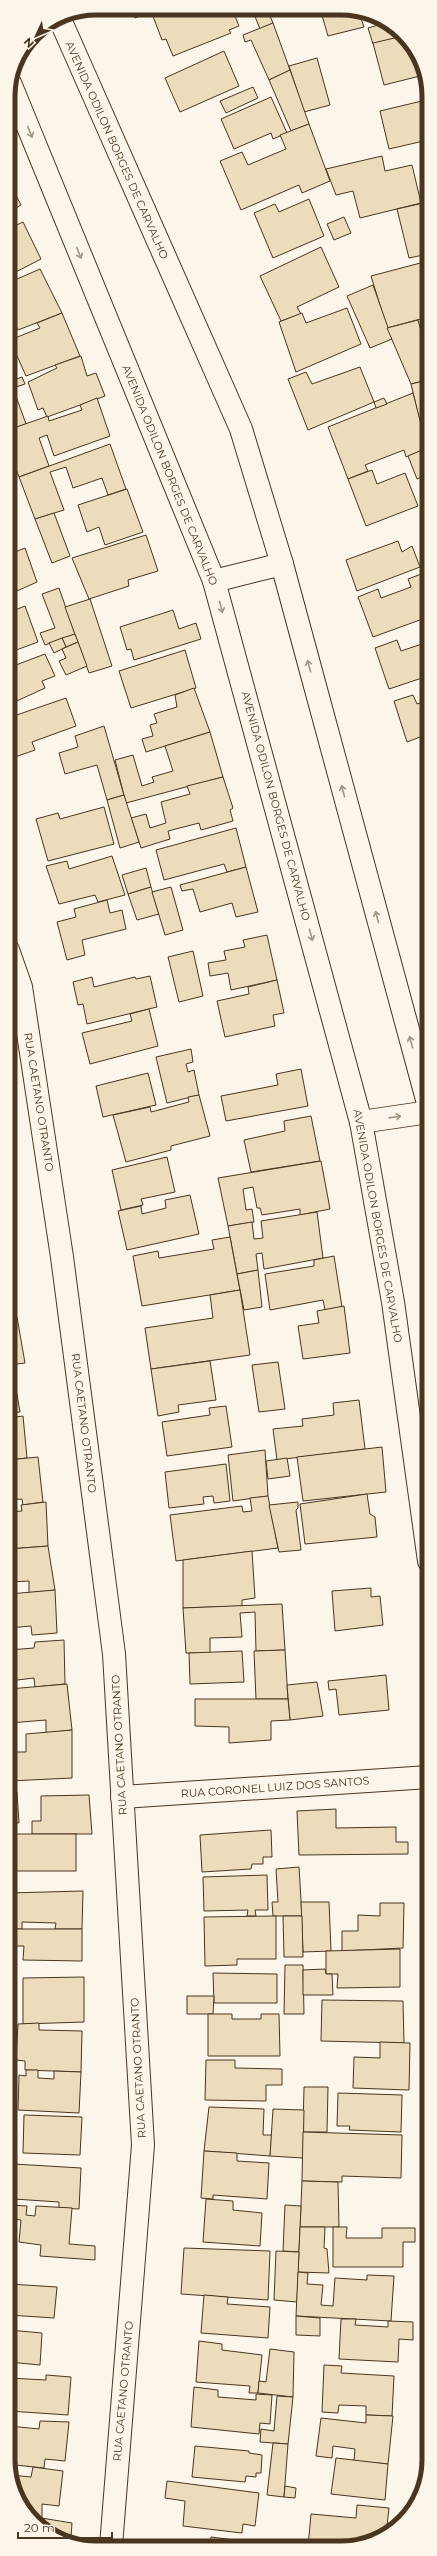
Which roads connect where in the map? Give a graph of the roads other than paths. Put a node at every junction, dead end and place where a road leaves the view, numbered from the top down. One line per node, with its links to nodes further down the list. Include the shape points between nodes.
1 (62, 23): 3 (street, AVENIDA ODILON BORGES DE CARVALHO, via 241,429)
2 (15, 95): 4 (street, AVENIDA ODILON BORGES DE CARVALHO, one-way to 4)
3 (282, 564): 4 (street); 6 (street, AVENIDA ODILON BORGES DE CARVALHO, one-way to 3)
4 (214, 581): 8 (street, AVENIDA ODILON BORGES DE CARVALHO, one-way to 8)
5 (15, 970): 11 (street, RUA CAETANO OTRANTO, via 21,987 64,1272 114,1654)
6 (422, 1081)
7 (422, 1113): 8 (street, one-way to 7)
8 (362, 1122): 9 (street, AVENIDA ODILON BORGES DE CARVALHO, via 393,1302)
9 (422, 1511)
10 (422, 1777): 11 (street, RUA CORONEL LUIZ DOS SANTOS)
11 (122, 1797): 12 (street, RUA CAETANO OTRANTO, via 142,2145)
12 (111, 2541)

